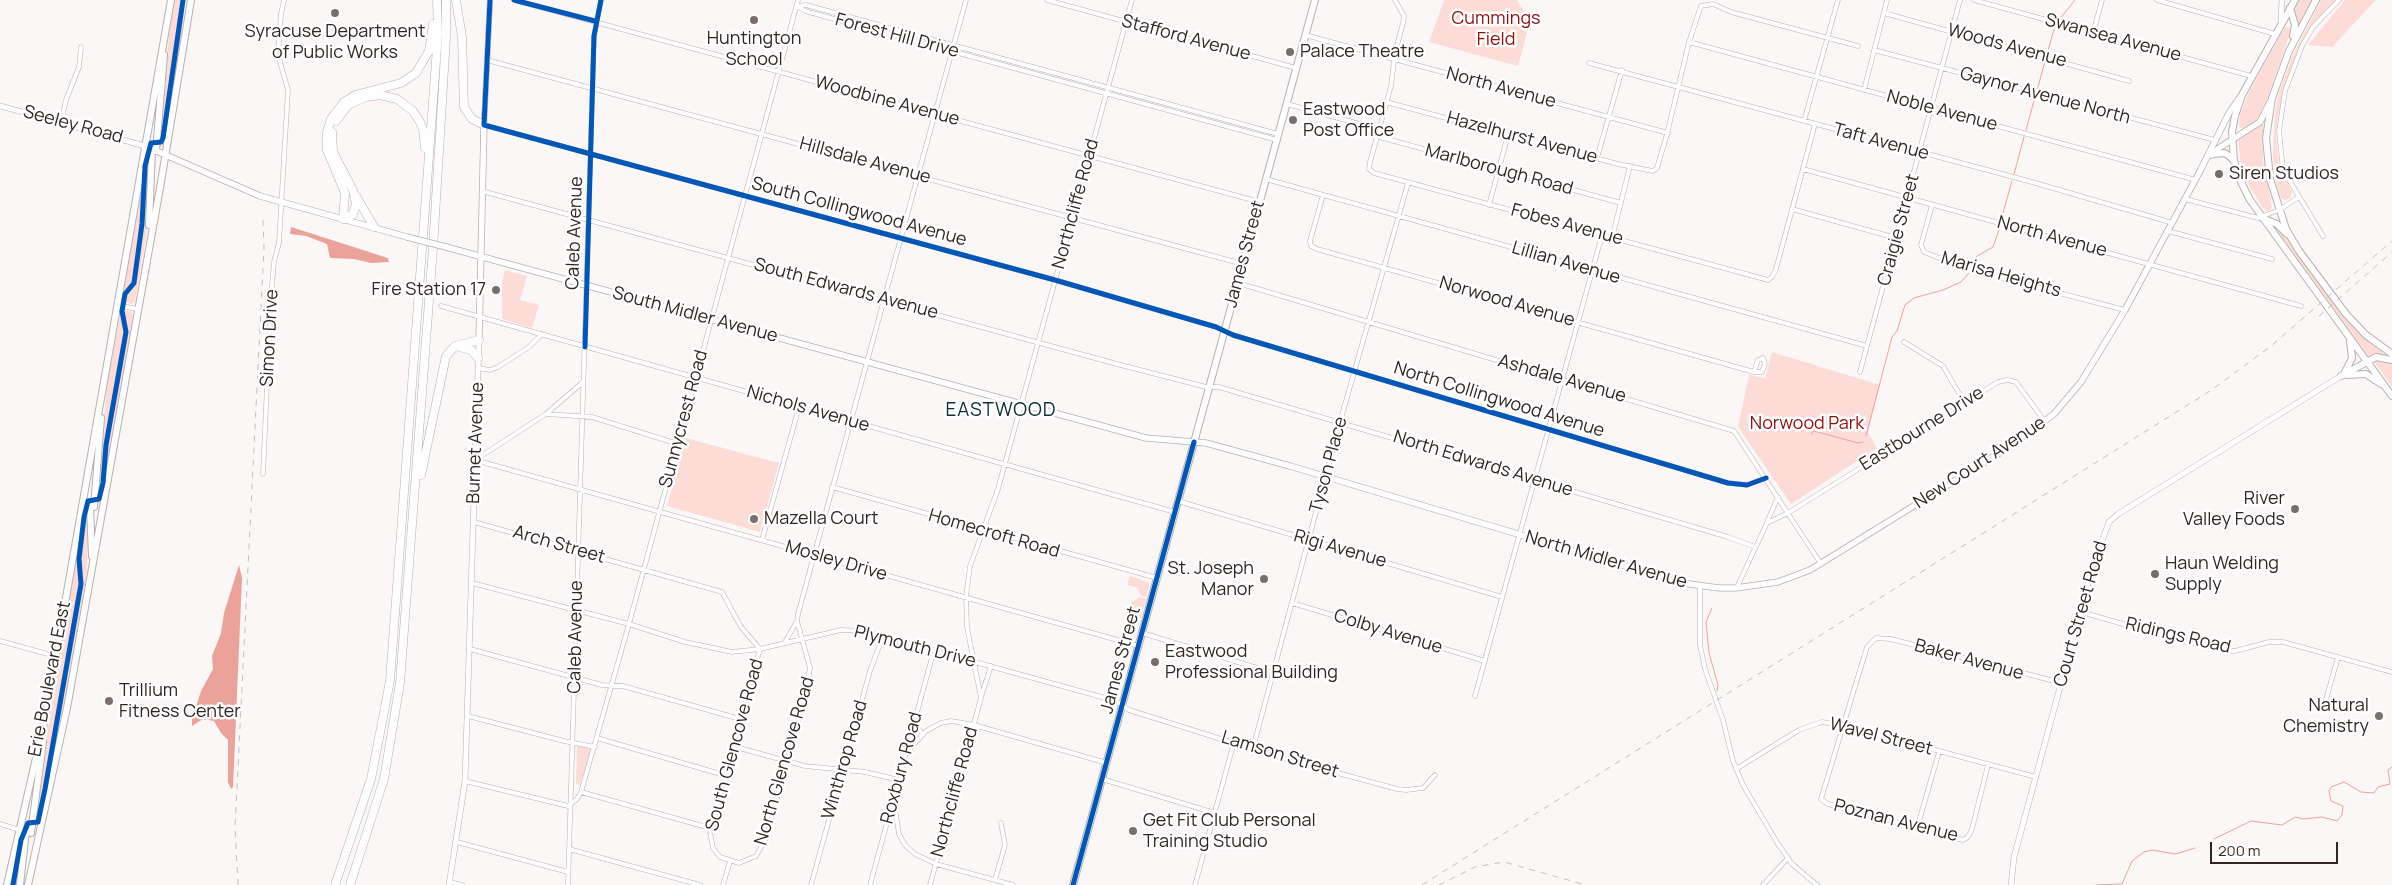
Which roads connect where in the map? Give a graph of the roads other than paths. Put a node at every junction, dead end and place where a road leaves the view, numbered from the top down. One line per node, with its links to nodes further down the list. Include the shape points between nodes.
1 (171, 0): 37 (main road, Erie Boulevard East)
2 (191, 0): 101 (main road, Erie Boulevard East)
3 (284, 0): 123 (street, Simon Drive, via 278,55 288,90)
4 (437, 0): 114 (highway, via 438,34); 132 (highway, via 429,51 416,73 401,83 355,95 344,102 332,119 327,132 327,150 345,193)
5 (446, 0): 217 (highway)
6 (456, 0): 86 (highway, via 462,37 464,107 472,119)
7 (490, 0): 52 (street, Burnet Avenue)
8 (514, 0): 32 (street, Woodbine Avenue)
9 (601, 0): 32 (street, Caleb Avenue)
10 (798, 0): 28 (street, Sunnycrest Road)
11 (966, 0): 46 (street)
12 (1047, 0): 33 (street, Stafford Avenue)
13 (1132, 0): 33 (street, Northcliffe Road)
14 (1315, 0): 42 (main road, James Street)
15 (1395, 0): 54 (street, via 1404,16)
16 (1719, 0): 27 (street)
17 (1838, 0): 44 (street)
18 (1887, 0): 30 (street)
19 (1960, 0): 39 (street, Craigie Street)
20 (1974, 0): 40 (street, Swansea Avenue)
21 (2102, 0): 40 (street)
22 (2157, 0): 41 (street)
23 (2283, 0): 29 (street); 34 (street)
24 (2295, 0): 29 (main road)
25 (2316, 0): 51 (main road)
26 (2339, 0): 119 (street, via 2307,35 2282,104 2279,131 2281,161)
27 (1713, 4): 44 (street, via 1731,12); 45 (street, via 1701,6)
28 (797, 6): 31 (street, Forest Hill Drive, via 806,5); 35 (street, Forest Hill Drive); 60 (street, Sunnycrest Road)
29 (2290, 8): 34 (main road); 36 (main road)
30 (1884, 13): 39 (street, Woods Avenue); 49 (street)
31 (853, 18): 35 (street); 38 (street, Forest Hill Drive)
32 (595, 21): 60 (street, Woodbine Avenue); 66 (street, Caleb Avenue)
33 (1126, 22): 57 (street, Stafford Avenue); 67 (street, Northcliffe Road)
34 (2281, 22): 36 (main road); 41 (main road)
35 (851, 24): 43 (street, Forest Hill Drive)
36 (2295, 25): 51 (main road)
37 (166, 27): 97 (main road, Erie Boulevard East); 98 (main road)
38 (900, 31): 43 (street); 46 (street, Forest Hill Drive)
39 (1952, 31): 58 (street, Craigie Street); 65 (street, Woods Avenue)
40 (2093, 33): 62 (street, Swansea Avenue)
41 (2275, 34): 62 (main road)
42 (1305, 35): 54 (street, North Avenue); 57 (main road, James Street)
43 (899, 36): 50 (street, Forest Hill Drive)
44 (1827, 38): 47 (street); 63 (street)
45 (1689, 42): 63 (street, Noble Avenue); 68 (street)
46 (953, 45): 50 (street); 53 (street, Forest Hill Drive)
47 (1858, 46)
48 (81, 47): 83 (street, via 79,67)
49 (1874, 50): 58 (street, Gaynor Avenue North); 69 (street)
50 (951, 51): 56 (street, Forest Hill Drive); 79 (street)
51 (2289, 51): 72 (main road)
52 (486, 60): 66 (street, Hillsdale Avenue); 86 (street, Burnet Avenue)
53 (1008, 60): 56 (street); 61 (street, Forest Hill Drive)
54 (1395, 60): 73 (street); 81 (street, North Avenue)
55 (1589, 63): 59 (street, Taft Avenue)
56 (1007, 66): 64 (street, Forest Hill Drive)
57 (1296, 68): 75 (main road, James Street)
58 (1942, 68): 77 (street, Craigie Street); 95 (street, Gaynor Avenue North)
59 (1622, 70): 68 (street, Taft Avenue); 81 (street)
60 (780, 72): 79 (street, Woodbine Avenue); 90 (street, Sunnycrest Road)
61 (1055, 73): 64 (street); 67 (street, Forest Hill Drive)
62 (2251, 76): 71 (main road)
63 (1817, 77): 69 (street, Noble Avenue); 82 (street)
64 (1054, 79): 70 (street, Forest Hill Drive)
65 (2129, 81)
66 (593, 87): 90 (street, Hillsdale Avenue); 102 (street, Caleb Avenue)
67 (1108, 87): 70 (street, Northcliffe Road); 74 (street, Forest Hill Drive)
68 (1680, 87): 82 (street, Taft Avenue); 89 (street)
69 (1864, 90): 77 (street, Noble Avenue)
70 (1107, 94): 78 (street, Forest Hill Drive); 103 (street, Northcliffe Road)
71 (2242, 95): 95 (main road, New Court Avenue); 96 (main road)
72 (2272, 98): 96 (main road, New Court Avenue, via 2260,122); 128 (main road, via 2266,157)
73 (1386, 102): 87 (street); 91 (street, Hazelhurst Avenue)
74 (1165, 103): 78 (street); 80 (street, Forest Hill Drive)
75 (1286, 104): 87 (street); 94 (main road, James Street)
76 (0, 106): 83 (street, Seeley Road)
77 (1932, 108): 99 (street, Craigie Street); 112 (street, Noble Avenue)
78 (1163, 109): 84 (street, Forest Hill Drive)
79 (934, 114): 103 (street, Woodbine Avenue); 110 (street)
80 (1211, 115): 84 (street); 88 (street, Forest Hill Drive)
81 (1609, 117): 89 (street, North Avenue); 104 (street)
82 (1804, 120): 85 (street, Taft Avenue)
83 (61, 122): 97 (street, Seeley Road)
84 (1210, 122): 93 (street, Forest Hill Drive)
85 (1815, 124): 99 (street, Taft Avenue); 107 (street)
86 (484, 125): 102 (street, South Collingwood Avenue); 116 (main road, Burnet Avenue)
87 (1378, 129): 92 (street)
88 (1267, 130): 93 (street); 94 (street, Forest Hill Drive)
89 (1668, 133): 106 (street, Hazelhurst Avenue, via 1657,168 1653,171)
90 (763, 134): 110 (street, Hillsdale Avenue); 118 (street, Sunnycrest Road)
91 (1508, 135): 104 (street, Hazelhurst Avenue); 108 (street)
92 (1376, 136): 108 (street, Marlborough Road); 113 (street, Fobes Avenue, via 1369,169)
93 (1265, 137): 94 (street, Forest Hill Drive)
94 (1278, 137): 111 (main road, James Street)
95 (2215, 140): 109 (main road, New Court Avenue)
96 (2232, 140): 100 (main road, New Court Avenue); 105 (main road)
97 (145, 146): 98 (main road, South Midler Avenue); 155 (main road, Erie Boulevard East)
98 (154, 150): 101 (main road, South Midler Avenue); 143 (main road)
99 (1920, 153): 120 (street, Craigie Street); 134 (street, Taft Avenue)
100 (2214, 154): 105 (main road, via 2224,153); 109 (main road, New Court Avenue)
101 (165, 155): 123 (main road, South Midler Avenue); 143 (main road, Erie Boulevard East)
102 (591, 155): 118 (street, South Collingwood Avenue); 133 (street, Caleb Avenue)
103 (1090, 156): 122 (street, Woodbine Avenue); 130 (street, Northcliffe Road)
104 (1597, 158): 106 (street, Hazelhurst Avenue)
105 (2234, 161): 131 (main road, via 2244,190)
106 (1630, 166): 124 (street)
107 (1803, 169): 120 (street, North Avenue); 127 (street)
108 (1498, 171): 124 (street, Marlborough Road); 125 (street)
109 (2200, 171): 112 (main road, New Court Avenue)
110 (917, 176): 130 (street, Hillsdale Avenue); 139 (street)
111 (1266, 179): 117 (street, Lillian Avenue); 122 (main road, James Street)
112 (2196, 180): 121 (main road, New Court Avenue)
113 (1408, 182): 125 (street, Fobes Avenue); 129 (street, Tyson Place)
114 (427, 184): 115 (highway, via 425,140 420,122 406,105 380,95 348,105 332,132 333,152); 313 (highway, via 390,682 371,779)
115 (353, 190): 132 (highway, via 356,207 353,214); 135 (highway)
116 (482, 191): 133 (street, South Edwards Avenue); 144 (main road, Burnet Avenue)
117 (1322, 195): 129 (street, Lillian Avenue); 149 (street, Norwood Avenue, via 1311,246)
118 (746, 196): 139 (street, South Collingwood Avenue); 145 (street, Sunnycrest Road)
119 (2298, 197): 128 (street); 138 (street)
120 (1908, 199): 126 (street, North Avenue); 141 (street, Craigie Street)
121 (2185, 199): 131 (street); 134 (main road, New Court Avenue)
122 (1260, 202): 147 (main road, James Street)
123 (282, 203): 132 (main road, South Midler Avenue); 203 (street, Simon Drive, via 271,297)
124 (1621, 203): 140 (street)
125 (1489, 205): 137 (street, Fobes Avenue)
126 (1932, 205): 148 (street, North Avenue); 159 (street, Marisa Heights, via 1921,245 1924,252 1970,270)
127 (1792, 210): 140 (street, Fobes Avenue, via 1772,278 1768,280); 141 (street)
128 (2279, 210): 131 (street); 142 (main road)
129 (1398, 216): 149 (street, Tyson Place); 150 (street, Lillian Avenue)
130 (1072, 218): 147 (street, Hillsdale Avenue); 151 (street, Northcliffe Road)
131 (2262, 218): 142 (main road, via 2277,224); 165 (main road)
132 (344, 219): 135 (main road, South Midler Avenue)
133 (589, 220): 145 (street, South Edwards Avenue); 153 (street, Caleb Avenue)
134 (2172, 222): 136 (main road, New Court Avenue)
135 (374, 227): 144 (main road, South Midler Avenue, bridge)
136 (2168, 231): 146 (street); 148 (main road, New Court Avenue)
137 (1602, 235): 140 (street, Fobes Avenue); 150 (street)
138 (2323, 236)
139 (900, 237): 151 (street, South Collingwood Avenue); 154 (street)
140 (1612, 238)
141 (1896, 238): 171 (street, Craigie Street)
142 (2291, 238): 173 (main road, via 2346,314 2366,335)
143 (149, 244): 158 (main road, Erie Boulevard East)
144 (480, 256): 153 (main road, South Midler Avenue); 160 (main road, Burnet Avenue)
145 (729, 257): 154 (street, South Edwards Avenue); 161 (street, Sunnycrest Road)
146 (2272, 259)
147 (1243, 264): 152 (main road, James Street)
148 (2150, 264): 157 (street, North Avenue); 159 (main road, New Court Avenue)
149 (1385, 267): 162 (street, Tyson Place); 163 (street, Norwood Avenue)
150 (1592, 271): 163 (street); 171 (street, Lillian Avenue)
151 (1056, 280): 164 (street, South Collingwood Avenue); 168 (street, Northcliffe Road)
152 (1238, 283): 162 (street, Ashdale Avenue); 164 (main road, James Street)
153 (587, 286): 161 (main road, South Midler Avenue); 172 (street, Caleb Avenue)
154 (883, 299): 168 (street, South Edwards Avenue); 177 (street)
155 (117, 305): 158 (street); 189 (main road, Erie Boulevard East)
156 (441, 306): 160 (street, Nichols Avenue)
157 (2301, 306)
158 (137, 309): 213 (main road, Erie Boulevard East)
159 (2125, 310): 197 (main road, New Court Avenue, via 2082,382)
160 (479, 317): 166 (street, Nichols Avenue); 167 (main road, Burnet Avenue)
161 (712, 319): 177 (main road, South Midler Avenue); 183 (street, Sunnycrest Road)
162 (1369, 321): 179 (street, Tyson Place); 184 (street, Ashdale Avenue)
163 (1579, 322): 180 (street, Norwood Avenue); 184 (street)
164 (1224, 331): 179 (street, North Collingwood Avenue); 186 (main road, James Street)
165 (2346, 333): 176 (main road); 182 (main road, via 2352,358)
166 (542, 334): 172 (street, Nichols Avenue); 178 (street, via 529,347 498,367 490,370)
167 (479, 340): 170 (highway); 174 (street, Burnet Avenue)
168 (1039, 342): 186 (street, South Edwards Avenue); 191 (street, Northcliffe Road)
169 (1904, 342): 190 (street, via 1943,366)
170 (455, 346): 174 (highway, via 467,347); 217 (highway, via 444,363)
171 (1867, 346): 181 (street, Craigie Street)
172 (585, 347): 183 (street, Nichols Avenue); 185 (street, Caleb Avenue)
173 (2392, 354)
174 (478, 358): 178 (street, Burnet Avenue)
175 (2392, 360): 176 (main road, via 2378,356)
176 (2367, 361): 182 (main road); 187 (main road)
177 (867, 362): 191 (main road, South Midler Avenue); 195 (street)
178 (478, 368): 201 (street, Burnet Avenue)
179 (1355, 372): 196 (street, Tyson Place); 198 (street, North Collingwood Avenue)
180 (1754, 372)
181 (1860, 372)
182 (2341, 376): 187 (main road, via 2366,374); 238 (street, Court Street Road, via 2108,522)
183 (695, 377): 192 (street, Nichols Avenue); 200 (street, Sunnycrest Road)
184 (1562, 379): 198 (street); 205 (street, Ashdale Avenue, via 1734,431)
185 (584, 382): 193 (street); 194 (street, Caleb Avenue)
186 (1209, 387): 196 (street, North Edwards Avenue, via 1219,387); 199 (main road, James Street)
187 (2386, 387): 188 (main road)
188 (2392, 396)
189 (101, 397): 211 (main road, Erie Boulevard East); 212 (main road)
190 (1964, 402): 197 (street, Eastbourne Drive, via 1998,382 2013,380); 216 (street, Eastbourne Drive)
191 (1022, 404): 199 (main road, South Midler Avenue, via 1146,438); 202 (street, Northcliffe Road)
192 (799, 407): 195 (street, Nichols Avenue); 222 (street)
193 (546, 414): 194 (street); 201 (street)
194 (582, 415): 200 (street); 208 (street, Caleb Avenue)
195 (850, 421): 202 (street, Nichols Avenue); 207 (street)
196 (1340, 422): 204 (street, Tyson Place); 206 (street, North Edwards Avenue)
197 (2045, 422): 228 (main road, New Court Avenue)
198 (1549, 429): 205 (street, North Collingwood Avenue, via 1728,483 1747,485); 206 (street)
199 (1194, 442): 204 (main road, North Midler Avenue); 210 (main road, James Street)
200 (678, 444): 214 (street, Sunnycrest Road)
201 (475, 460): 208 (street, Mosley Drive); 218 (street, Burnet Avenue)
202 (1005, 465): 215 (street, Nichols Avenue); 220 (street, Northcliffe Road)
203 (263, 474)
204 (1326, 477): 221 (main road, North Midler Avenue); 223 (street, Tyson Place)
205 (1766, 478): 209 (street, Ashdale Avenue)
206 (1534, 480): 221 (street); 224 (street, North Edwards Avenue)
207 (832, 487): 220 (street, Homecroft Road); 226 (street)
208 (579, 488): 214 (street, Mosley Drive); 225 (street, Caleb Avenue)
209 (1778, 497): 216 (street, Ashdale Avenue); 219 (street)
210 (1178, 501): 215 (main road, James Street); 223 (street, Rigi Avenue)
211 (82, 504): 212 (street); 250 (main road, Erie Boulevard East)
212 (92, 506): 213 (street); 227 (main road)
213 (102, 508): 227 (main road, Erie Boulevard East)
214 (659, 511): 222 (street, Mosley Drive); 229 (street, Sunnycrest Road)
215 (1175, 512): 230 (main road, James Street)
216 (1788, 513): 219 (street, Eastbourne Drive); 228 (street, Ashdale Avenue)
217 (413, 521): 314 (highway, via 405,638 394,727 377,805)
218 (474, 522): 225 (street, Arch Street); 231 (street, Burnet Avenue)
219 (1767, 523): 224 (street)
220 (982, 530): 230 (street, Homecroft Road); 234 (street, Northcliffe Road, via 970,566)
221 (1520, 535): 232 (main road, North Midler Avenue); 235 (street)
222 (762, 540): 226 (street, Mosley Drive)
223 (1309, 540): 235 (street, Rigi Avenue); 236 (street, Tyson Place)
224 (1755, 547): 233 (street)
225 (578, 550): 229 (street, Arch Street); 237 (street, Caleb Avenue)
226 (815, 554): 234 (street, Mosley Drive); 239 (street)
227 (92, 564): 301 (main road, Erie Boulevard East, via 62,735)
228 (1821, 564): 233 (main road, New Court Avenue, via 1778,582)
229 (644, 569): 240 (street, Sunnycrest Road); 248 (street, Arch Street, via 722,592 741,627)
230 (1157, 578): 241 (main road, James Street)
231 (472, 583): 237 (street, Plymouth Drive); 247 (street, Burnet Avenue)
232 (1700, 586): 233 (main road, New Court Avenue); 282 (street, North Midler Avenue, via 1700,644)
233 (1736, 588)
234 (966, 596): 246 (street, Mosley Drive); 253 (street, Northcliffe Road)
235 (1502, 597): 252 (street)
236 (1292, 603): 252 (street, Colby Avenue); 256 (street, Tyson Place)
237 (577, 610): 240 (street, Plymouth Drive); 257 (street, Caleb Avenue)
238 (2081, 612): 251 (street, Ridings Road, via 2223,650 2235,651 2276,642); 258 (street, Court Street Road)
239 (797, 621): 243 (street, North Glencove Road); 245 (street)
240 (629, 624): 248 (street, Plymouth Drive, via 716,649 739,652); 259 (street, Sunnycrest Road)
241 (1142, 633): 246 (main road, James Street); 256 (street)
242 (883, 636): 243 (street, Plymouth Drive, via 848,629); 249 (street, Plymouth Drive); 283 (street, Winthrop Road)
243 (803, 638): 245 (street, Plymouth Drive); 279 (street, North Glencove Road, via 809,678)
244 (0, 641): 250 (street)
245 (785, 642): 248 (street, Plymouth Drive)
246 (1139, 646): 263 (main road, James Street)
247 (470, 649): 257 (street); 264 (street, Burnet Avenue)
248 (760, 649): 265 (street, South Glencove Road)
249 (934, 650): 253 (street, Plymouth Drive); 267 (street, Roxbury Road)
250 (55, 656): 266 (main road, Erie Boulevard East)
251 (2338, 657): 255 (street, Ridings Road); 262 (street)
252 (1485, 660): 260 (street)
253 (974, 661): 254 (street, Plymouth Drive); 261 (street, Northcliffe Road)
254 (991, 666): 261 (street, Northcliffe Road); 263 (street, Plymouth Drive, via 1116,701)
255 (2392, 672)
256 (1274, 673): 276 (street, Tyson Place)
257 (574, 677): 259 (street); 273 (street, Caleb Avenue)
258 (2062, 683): 269 (street, Baker Avenue, via 1876,638 1867,647); 286 (street, Court Street Road)
259 (612, 686): 265 (street, via 623,686); 271 (street, Sunnycrest Road)
260 (1475, 696)
261 (981, 698): 268 (street, Northcliffe Road)
262 (2325, 703)
263 (1123, 706): 272 (street, Lamson Street); 280 (main road, James Street)
264 (468, 716): 273 (street); 289 (street, Burnet Avenue)
265 (740, 719): 275 (street, South Glencove Road)
266 (44, 723): 300 (main road, Erie Boulevard East); 300 (main road, via 42,760)
267 (914, 724): 270 (street); 278 (street, Roxbury Road)
268 (974, 725): 270 (street, via 951,721); 280 (street); 306 (street, Northcliffe Road)
269 (1842, 725): 277 (street, Wavel Street); 282 (street, Wavel Street, via 1822,722 1806,726); 299 (street, Poznan Avenue, via 1824,783 1822,801)
270 (923, 734): 278 (street)
271 (597, 738): 274 (street, Sunnycrest Road); 284 (street)
272 (1234, 742): 276 (street, Lamson Street); 293 (street)
273 (573, 743): 274 (street); 292 (street, Caleb Avenue)
274 (595, 746): 290 (street, Sunnycrest Road)
275 (732, 746): 279 (street); 284 (street, South Glencove Road)
276 (1253, 748): 285 (street, Lamson Street, via 1406,790 1423,788)
277 (1939, 752): 281 (street, Wavel Street); 299 (street)
278 (905, 760): 288 (street, Roxbury Road)
279 (786, 761): 283 (street, via 812,768); 305 (street, North Glencove Road, via 762,847 751,859)
280 (1107, 763): 287 (main road, James Street)
281 (1988, 765): 286 (street, Wavel Street); 299 (street, Poznan Avenue, via 1970,835 1966,839)
282 (1736, 769): 304 (street, North Midler Avenue)
283 (842, 770): 288 (street); 319 (street, Winthrop Road)
284 (724, 775): 297 (street, South Glencove Road)
285 (1435, 775)
286 (2036, 777): 327 (street, Court Street Road, via 2014,857)
287 (1102, 779): 293 (street); 323 (main road, James Street)
288 (899, 780): 291 (street, Roxbury Road)
289 (465, 781): 292 (street); 302 (street, Burnet Avenue)
290 (581, 792): 292 (street, Sunnycrest Road); 297 (street)
291 (894, 800): 296 (street, Roxbury Road); 298 (street)
292 (571, 805): 303 (street, Caleb Avenue)
293 (1215, 812): 324 (street)
294 (1001, 823): 308 (street, via 1005,845)
295 (0, 824): 300 (street)
296 (887, 826): 298 (street); 320 (street, Roxbury Road)
297 (710, 828): 305 (street, South Glencove Road, via 713,848 720,857)
298 (898, 828): 306 (street, via 910,851)
299 (1917, 828)
300 (26, 831): 301 (street); 310 (main road, Erie Boulevard East); 311 (main road)
301 (39, 835): 312 (main road, Erie Boulevard East)
302 (457, 842): 307 (street); 309 (street, Burnet Avenue)
303 (569, 849): 307 (street, Caleb Avenue); 317 (street)
304 (1788, 858): 325 (street); 326 (street, North Midler Avenue)
305 (730, 861): 318 (street)
306 (936, 864): 308 (street); 321 (street, Northcliffe Road)
307 (568, 872): 316 (street, Caleb Avenue)
308 (995, 880): 322 (street)
309 (450, 884): 315 (street)
310 (7, 885)
311 (20, 885)
312 (28, 885)
313 (335, 885)
314 (350, 885)
315 (462, 885)
316 (568, 885)
317 (700, 885)
318 (723, 885)
319 (811, 885)
320 (870, 885)
321 (930, 885)
322 (1013, 885)
323 (1073, 885)
324 (1195, 885)
325 (1763, 885)
326 (1817, 885)
327 (2011, 885)

